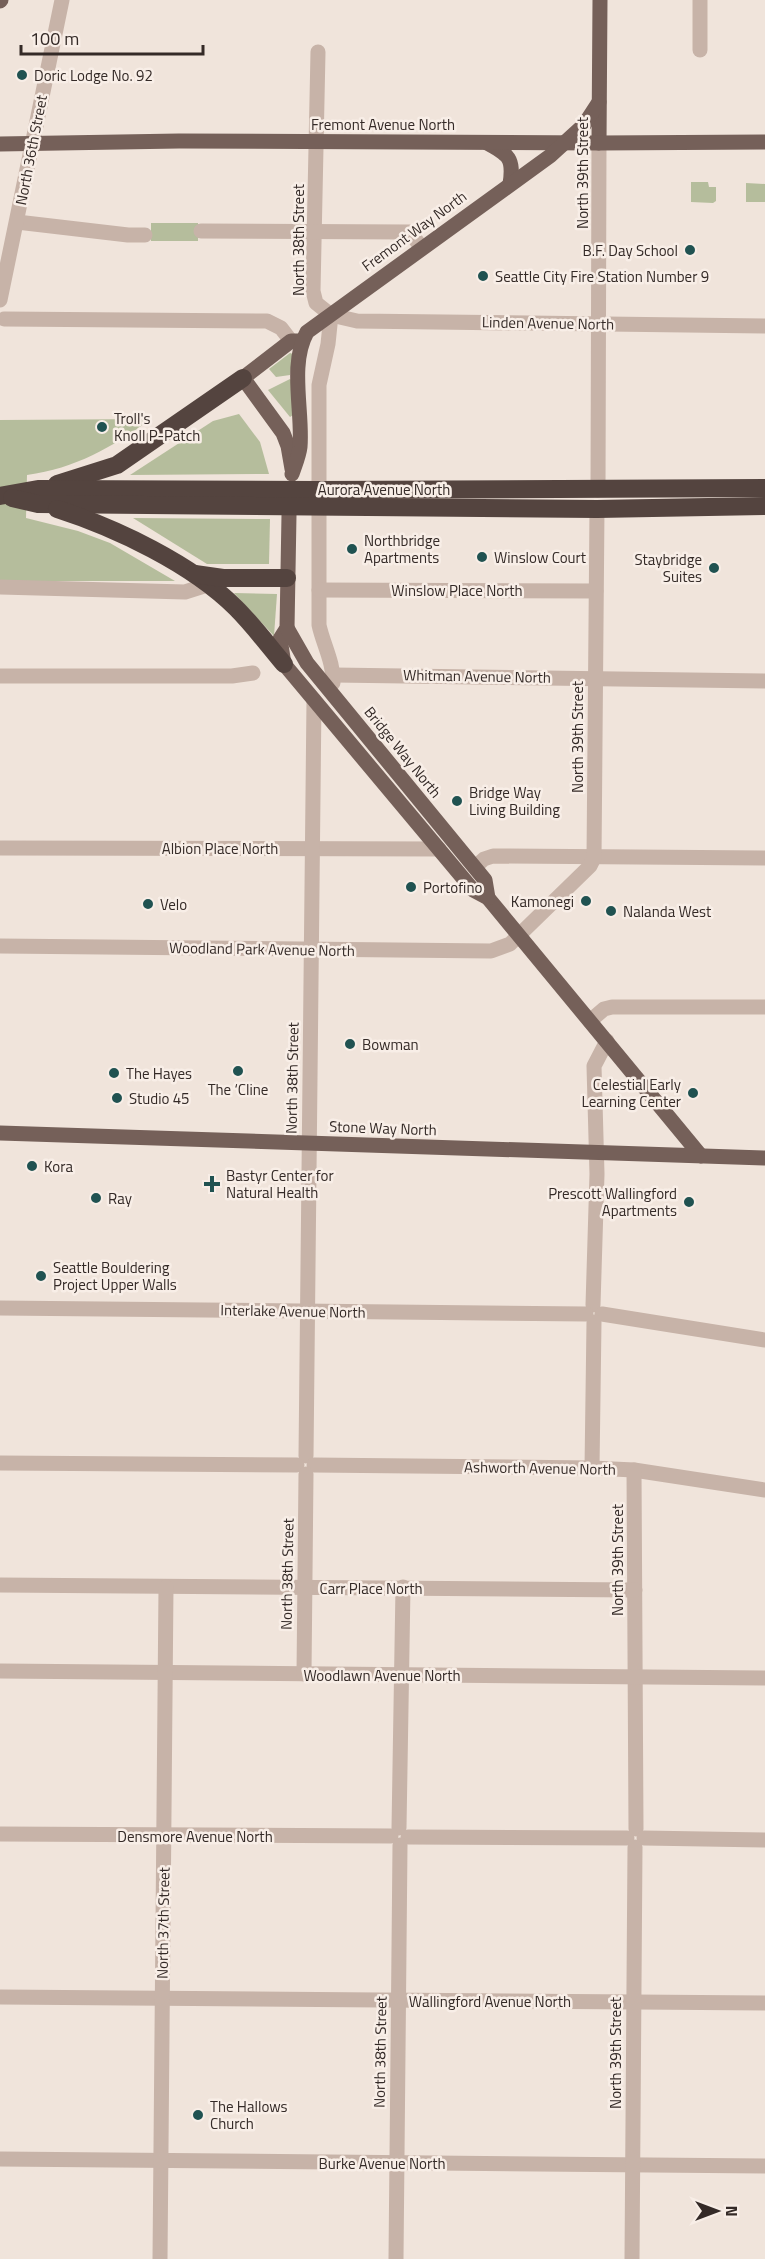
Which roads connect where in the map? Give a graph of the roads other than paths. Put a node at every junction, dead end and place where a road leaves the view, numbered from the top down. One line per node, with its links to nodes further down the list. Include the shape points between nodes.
1 (62, 0): 8 (street, North 36th Street)
2 (600, 0): 6 (main road, North 39th Street)
3 (700, 0): 4 (street)
4 (700, 51)
5 (318, 52): 7 (street, North 38th Street)
6 (599, 102): 11 (main road, Fremont Way North, via 584,125); 13 (main road, North 39th Street)
7 (317, 141): 8 (main road, Fremont Avenue North); 9 (main road, Fremont Avenue North); 17 (street, North 38th Street)
8 (33, 142): 12 (main road, Fremont Avenue North); 15 (street, North 36th Street)
9 (487, 142): 11 (main road, Fremont Avenue North); 14 (main road, via 511,161)
10 (765, 142): 13 (main road, Fremont Avenue North)
11 (565, 143): 13 (main road, Fremont Avenue North); 14 (main road, Fremont Way North)
12 (0, 144)
13 (599, 144): 23 (street, North 39th Street)
14 (510, 184): 19 (main road, Fremont Way North)
15 (16, 222): 18 (street); 20 (street, North 36th Street)
16 (201, 231): 17 (street)
17 (315, 232): 19 (street, via 410,232); 21 (street, North 38th Street, via 313,291 316,303)
18 (145, 235)
19 (421, 247): 21 (main road, Fremont Way North)
20 (0, 300)
21 (331, 315): 23 (street, Linden Avenue North, via 357,321); 25 (main road, Fremont Way North); 31 (street, via 318,385)
22 (1, 319): 25 (street, via 267,321)
23 (599, 323): 24 (street, Linden Avenue North); 28 (street, North 39th Street)
24 (765, 326)
25 (297, 341): 26 (main road, Fremont Way North); 26 (main road, via 300,449 292,474 283,433)
26 (243, 378): 30 (highway, via 117,465)
27 (765, 488): 28 (highway, Aurora Avenue North)
28 (598, 490): 31 (highway, Aurora Avenue North)
29 (2, 496): 30 (highway, Aurora Avenue North)
30 (38, 496): 31 (highway, Aurora Avenue North); 35 (highway, via 116,532)
31 (314, 498): 33 (highway, Aurora Avenue North); 39 (street)
32 (765, 506): 33 (highway, Aurora Avenue North)
33 (597, 509): 40 (street, North 39th Street)
34 (290, 515): 36 (main road)
35 (190, 573): 36 (highway, via 223,578); 37 (highway)
36 (287, 578): 41 (main road)
37 (207, 585): 38 (street, via 185,592); 42 (highway, via 237,609)
38 (0, 587)
39 (319, 590): 40 (street, Winslow Place North); 44 (street, via 322,643)
40 (596, 591): 46 (street, North 39th Street)
41 (287, 628): 42 (main road, via 280,639); 48 (main road, Bridge Way North, via 301,655)
42 (284, 663): 49 (main road, Bridge Way North)
43 (252, 673): 45 (street)
44 (334, 675): 46 (street, Whitman Avenue North); 48 (street)
45 (0, 676)
46 (595, 678): 47 (street, Whitman Avenue North); 53 (street, North 39th Street)
47 (765, 681)
48 (333, 695): 55 (main road, Bridge Way North)
49 (314, 700): 51 (street, North 38th Street); 52 (main road, Bridge Way North)
50 (0, 848): 51 (street, Albion Place North)
51 (313, 848): 52 (street, Albion Place North); 59 (street, North 38th Street)
52 (439, 849): 56 (main road, Bridge Way North, via 473,890)
53 (594, 858): 54 (street); 55 (street, via 493,856); 57 (street)
54 (765, 858)
55 (475, 867): 56 (main road, Bridge Way North, via 485,880)
56 (488, 898): 57 (main road, Bridge Way North)
57 (519, 935): 59 (street, Woodland Park Avenue North, via 510,944 491,951); 61 (main road, Bridge Way North)
58 (0, 946): 59 (street, Woodland Park Avenue North)
59 (312, 950): 64 (street, North 38th Street)
60 (765, 1007): 61 (street, via 612,1007)
61 (590, 1021): 62 (main road, Bridge Way North)
62 (607, 1041): 65 (street, via 594,1066); 66 (main road, Bridge Way North)
63 (0, 1133): 64 (main road, Stone Way North)
64 (309, 1143): 65 (main road, Stone Way North); 69 (street, North 38th Street)
65 (596, 1153): 66 (main road, Stone Way North); 70 (street)
66 (701, 1156): 67 (main road, Stone Way North)
67 (765, 1158)
68 (0, 1308): 69 (street, Interlake Avenue North)
69 (308, 1311): 70 (street, Interlake Avenue North); 73 (street, North 38th Street)
70 (594, 1314): 71 (street, Interlake Avenue North); 74 (street)
71 (765, 1340)
72 (0, 1463): 73 (street, Ashworth Avenue North)
73 (306, 1465): 74 (street, Ashworth Avenue North); 79 (street, North 38th Street)
74 (592, 1468): 75 (street, Ashworth Avenue North)
75 (634, 1470): 76 (street, Ashworth Avenue North); 81 (street, North 39th Street)
76 (765, 1490)
77 (0, 1585): 78 (street, Carr Place North)
78 (166, 1587): 79 (street, Carr Place North); 83 (street, North 37th Street)
79 (304, 1587): 80 (street, Carr Place North); 84 (street, North 38th Street)
80 (403, 1587): 81 (street, Carr Place North); 85 (street, North 38th Street)
81 (635, 1590): 86 (street, North 39th Street)
82 (0, 1671): 83 (street, Woodlawn Avenue North)
83 (165, 1673): 84 (street, Woodlawn Avenue North); 89 (street, North 37th Street)
84 (304, 1674): 85 (street, Woodlawn Avenue North)
85 (402, 1674): 86 (street, Woodlawn Avenue North); 90 (street, North 38th Street)
86 (635, 1677): 87 (street, Woodlawn Avenue North); 91 (street, North 39th Street)
87 (765, 1678)
88 (0, 1834): 89 (street, Densmore Avenue North)
89 (164, 1836): 90 (street, Densmore Avenue North); 94 (street, North 37th Street)
90 (400, 1836): 91 (street, Densmore Avenue North); 95 (street, North 38th Street)
91 (635, 1838): 92 (street, Densmore Avenue North); 96 (street, North 39th Street)
92 (765, 1840)
93 (0, 1997): 94 (street, Wallingford Avenue North)
94 (162, 1998): 95 (street, Wallingford Avenue North); 99 (street, North 37th Street)
95 (399, 2001): 96 (street, Wallingford Avenue North); 100 (street, North 38th Street)
96 (633, 2002): 97 (street, Wallingford Avenue North); 101 (street, North 39th Street)
97 (765, 2003)
98 (0, 2159): 99 (street, Burke Avenue North)
99 (161, 2161): 100 (street, Burke Avenue North); 103 (street, North 37th Street)
100 (397, 2163): 101 (street, Burke Avenue North); 104 (street, North 38th Street)
101 (633, 2164): 102 (street, Burke Avenue North); 105 (street, North 39th Street)
102 (765, 2166)
103 (160, 2259)
104 (396, 2259)
105 (632, 2259)

